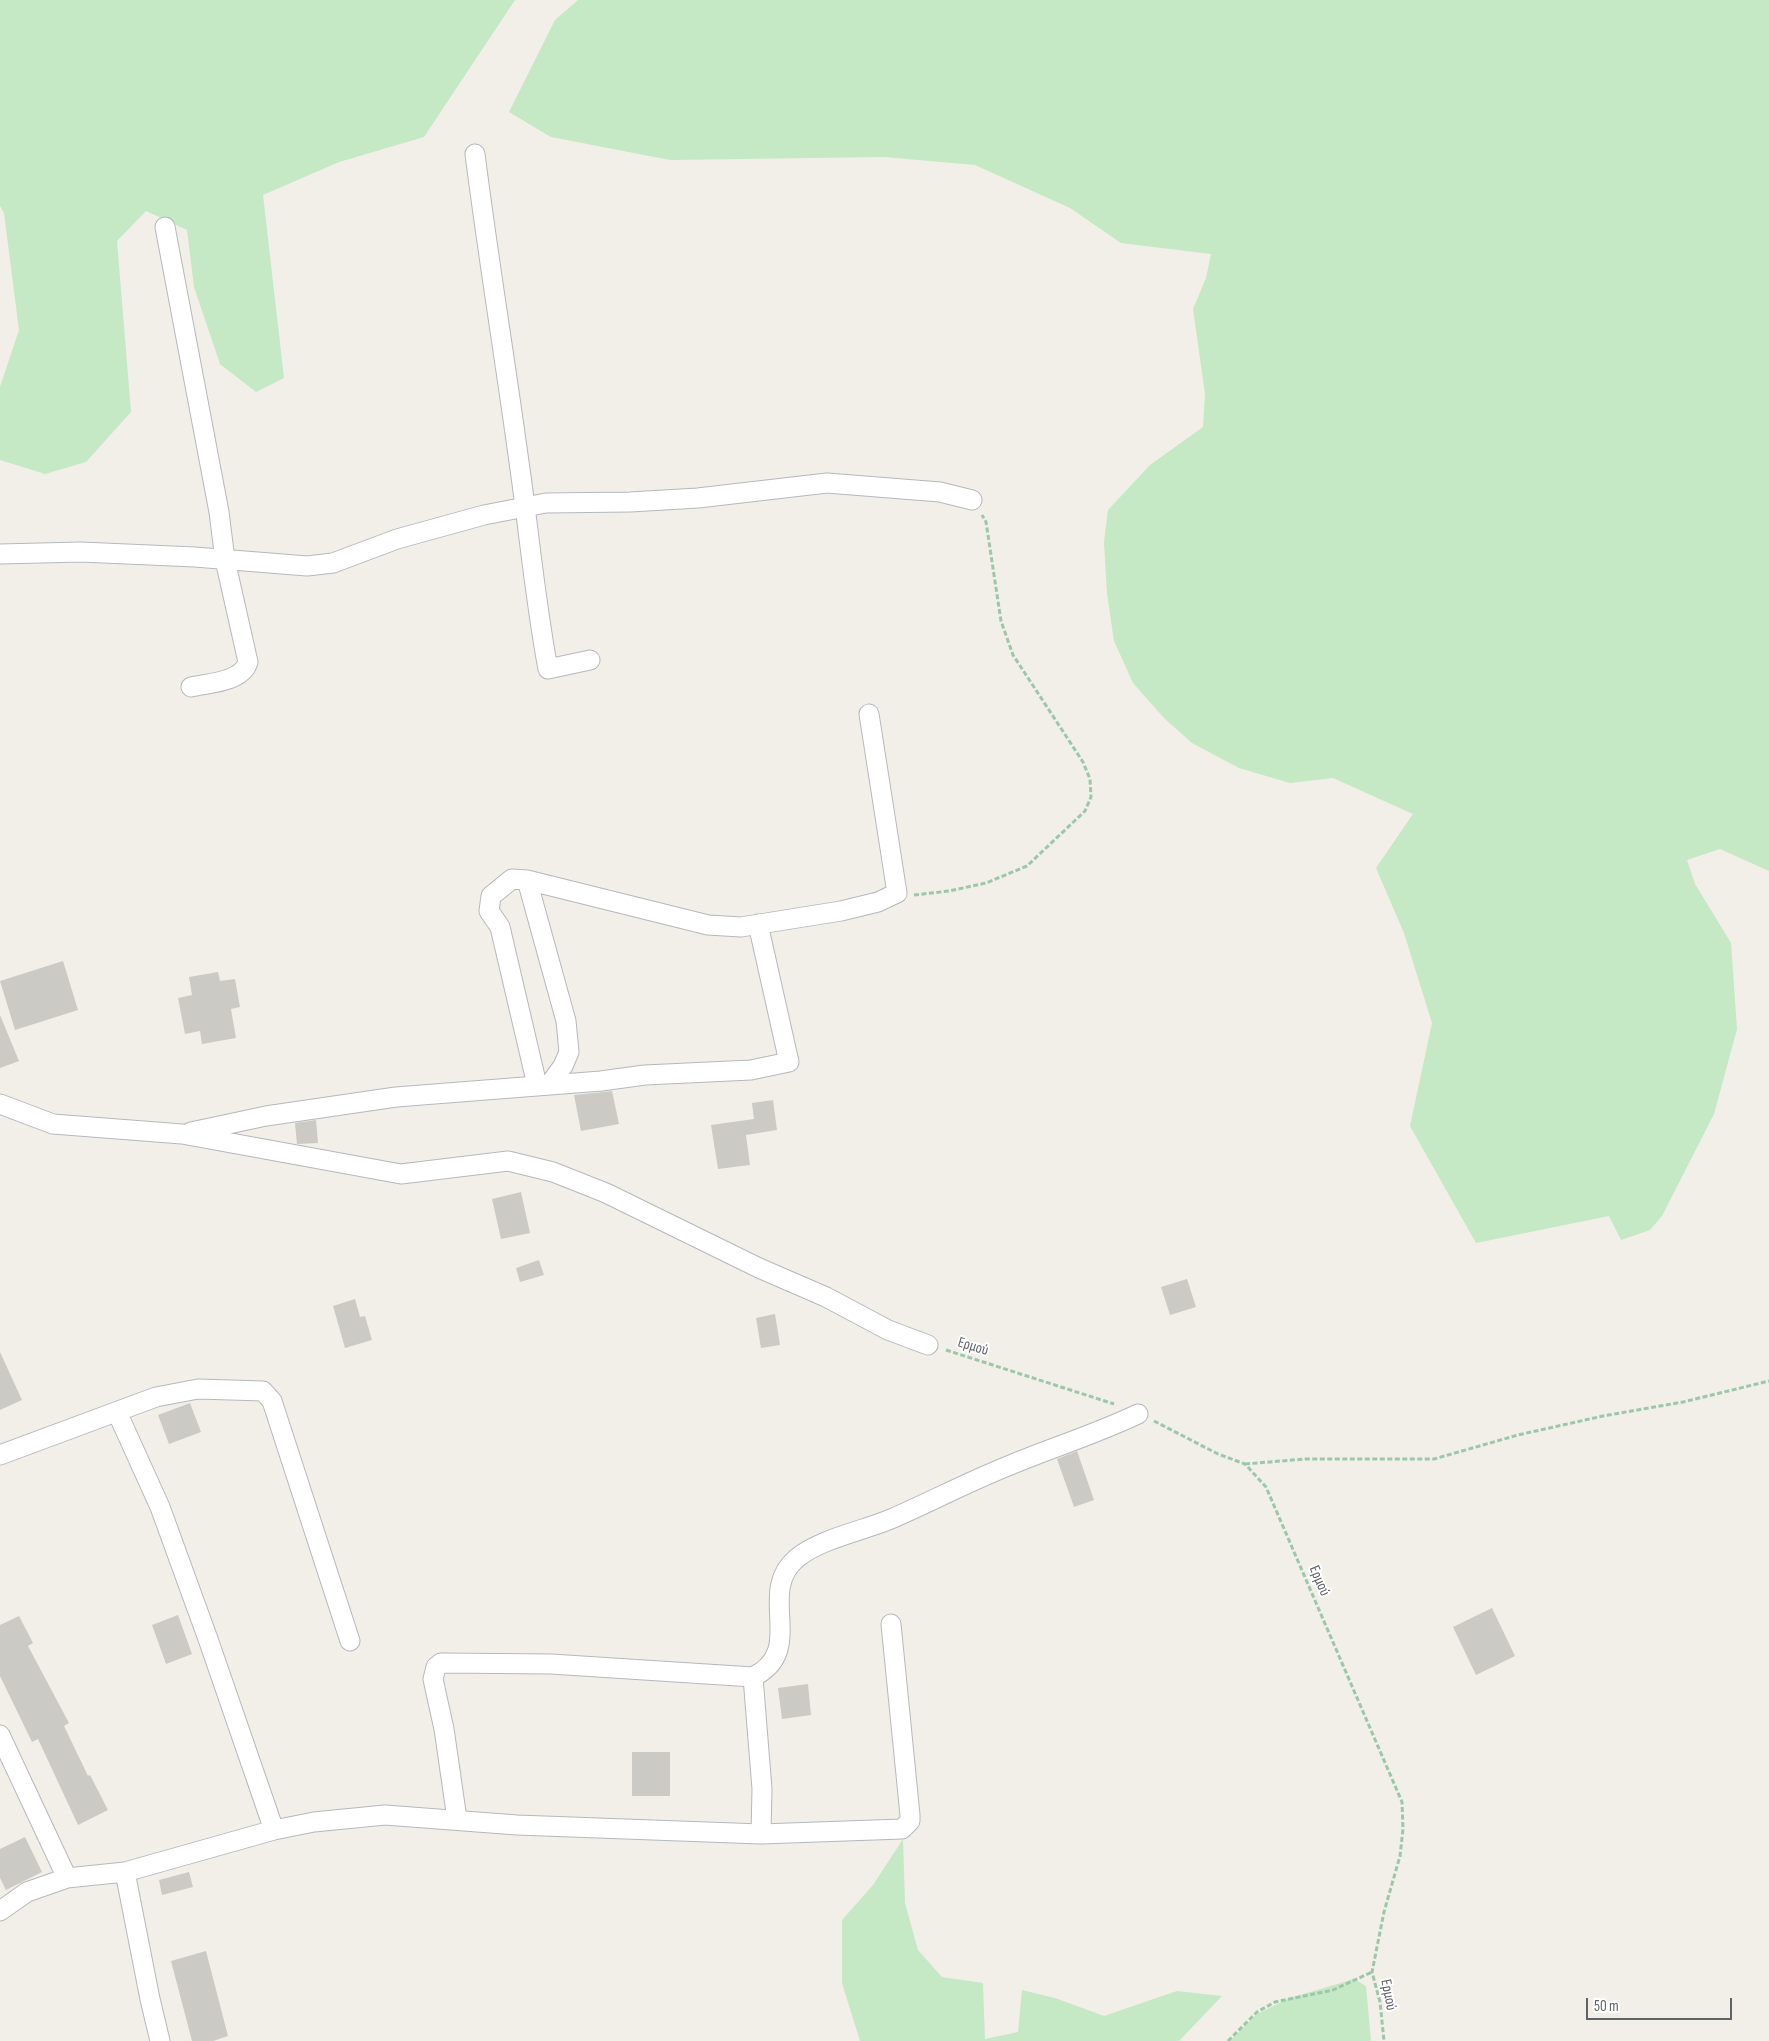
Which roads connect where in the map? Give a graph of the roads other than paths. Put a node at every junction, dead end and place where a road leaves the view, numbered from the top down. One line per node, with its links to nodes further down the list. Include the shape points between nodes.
1 (475, 154): 4 (street)
2 (165, 227): 6 (street, via 219,512)
3 (972, 500): 4 (street, via 940,492 827,483 698,498 546,503)
4 (525, 507): 6 (street, via 397,539 333,563 307,566); 7 (street, via 548,669)
5 (0, 554): 6 (street, via 81,552)
6 (225, 560): 8 (street, via 248,662 245,671 238,676)
7 (590, 660)
8 (191, 687)
9 (869, 714): 11 (street, via 897,893 878,902 841,911)
10 (527, 880): 11 (street, via 708,926); 12 (street, via 566,1021 569,1052 563,1066); 12 (street, via 512,879 491,896 489,911 500,927)
11 (758, 924): 12 (street, via 789,1062 750,1070)
12 (543, 1084): 14 (street, via 396,1097 266,1116)
13 (0, 1104): 14 (street, via 53,1124)
14 (182, 1134): 15 (street, via 401,1174 508,1162 553,1172 606,1193 826,1297 888,1330)
15 (928, 1345)
16 (117, 1412): 18 (street); 20 (street, via 156,1396 198,1389 267,1393 272,1400); 24 (street, via 160,1507)
17 (1138, 1414): 21 (street, via 810,1550 795,1560 780,1590 780,1648 766,1671)
18 (0, 1455)
19 (891, 1624): 25 (street, via 910,1814 907,1826 896,1831)
20 (350, 1641)
21 (753, 1678): 23 (street, via 552,1664 441,1663 433,1673 433,1679 444,1728); 25 (street, via 762,1789)
22 (0, 1735): 27 (street)
23 (457, 1819): 24 (street, via 385,1815 314,1822); 25 (street, via 517,1825)
24 (274, 1830): 26 (street)
25 (761, 1834)
26 (125, 1872): 27 (street); 29 (street)
27 (67, 1878): 28 (street, via 27,1892)
28 (0, 1911)
29 (160, 2041)

